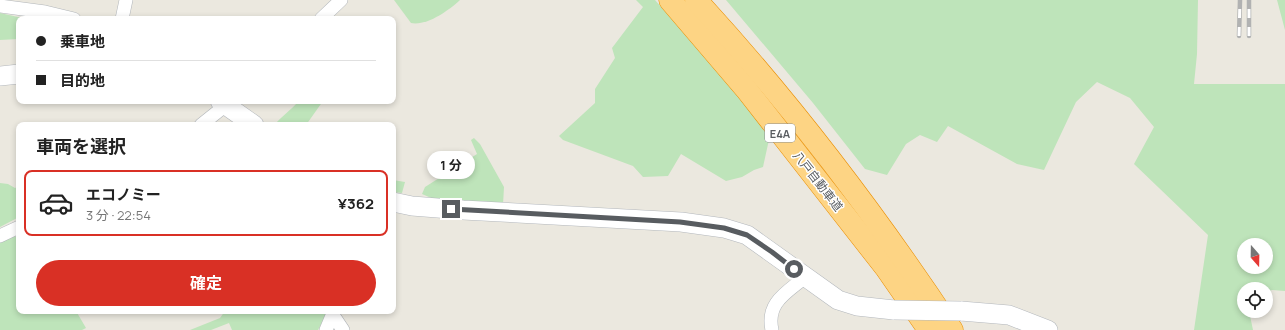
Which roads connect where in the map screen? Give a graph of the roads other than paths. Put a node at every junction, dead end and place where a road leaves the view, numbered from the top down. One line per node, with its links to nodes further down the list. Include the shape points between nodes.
1 (126, 0): 7 (street)
2 (341, 0): 8 (street)
3 (670, 0): 25 (highway, 八戸自動車道 / E4A, via 746,89 877,256)
4 (696, 0): 21 (highway, 八戸自動車道 / E4A, via 743,51 832,161 902,255)
5 (0, 6): 6 (street)
6 (62, 16)
7 (123, 16)
8 (324, 16)
9 (16, 74): 10 (street)
10 (0, 76)
11 (224, 104): 13 (street)
12 (228, 104): 14 (street)
13 (204, 122)
14 (250, 122)
15 (396, 203): 18 (street, via 463,210 680,222 724,228 747,235)
16 (16, 228): 17 (street)
17 (0, 236)
18 (804, 278): 21 (street, bridge, via 838,300 858,306); 24 (street, via 778,300 771,310)
19 (333, 314): 22 (street)
20 (334, 314): 23 (street)
21 (957, 321): 26 (street, via 1009,315)
22 (326, 330)
23 (343, 330)
24 (772, 330)
25 (929, 330)
26 (1048, 330)

